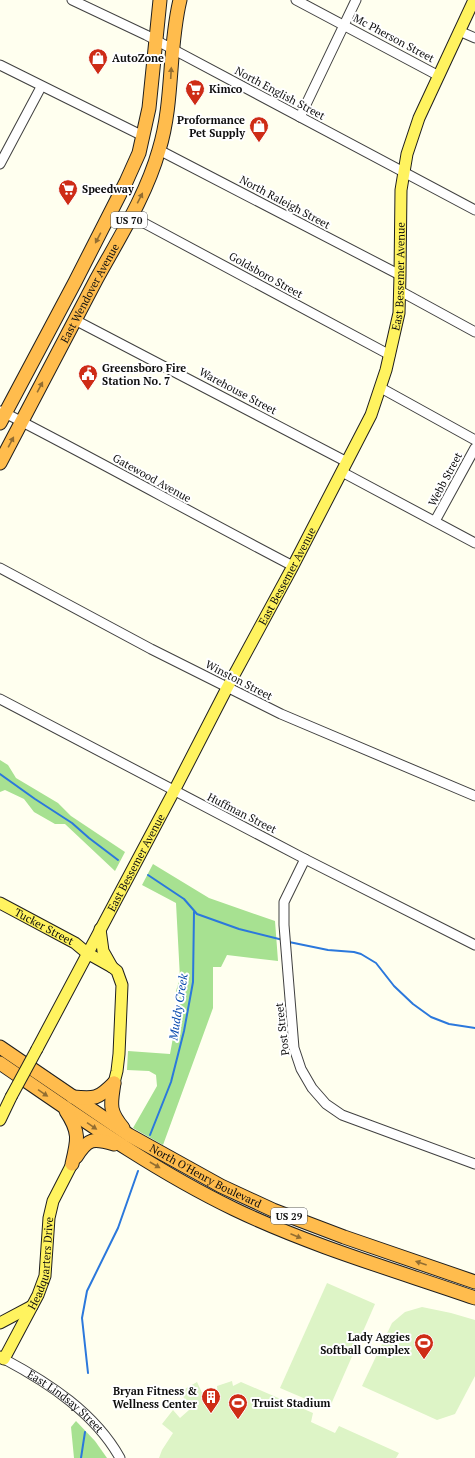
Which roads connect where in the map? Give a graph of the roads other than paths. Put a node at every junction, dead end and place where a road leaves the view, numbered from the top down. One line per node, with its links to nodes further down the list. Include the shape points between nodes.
1 (72, 0): 10 (street, North English Street)
2 (160, 0): 10 (highway, East Wendover Avenue / US 70)
3 (180, 0): 11 (highway, East Wendover Avenue / US 70)
4 (296, 0): 7 (street, Mc Pherson Street)
5 (356, 0): 7 (street)
6 (474, 0): 8 (main road, East Bessemer Avenue)
7 (344, 25): 13 (street, Mc Pherson Street); 15 (street)
8 (459, 31): 9 (street); 13 (main road, East Bessemer Avenue)
9 (475, 38)
10 (155, 40): 11 (street, North English Street); 16 (highway, East Wendover Avenue / US 70, via 149,108)
11 (172, 49): 15 (street, North English Street); 17 (highway, East Wendover Avenue / US 70, one-way to 11, via 167,117)
12 (0, 65): 14 (street)
13 (439, 76): 19 (main road, East Bessemer Avenue, via 411,139)
14 (41, 87): 16 (street); 18 (street)
15 (300, 117): 19 (street, North English Street)
16 (143, 136): 28 (highway, East Wendover Avenue / US 70, one-way to 28, via 139,153 118,198 72,289)
17 (159, 150): 21 (highway, East Wendover Avenue / US 70, one-way to 17, via 148,182); 22 (street, North Raleigh Street)
18 (0, 164)
19 (403, 172): 20 (street, North English Street); 22 (main road, East Bessemer Avenue, via 400,204)
20 (475, 210)
21 (131, 216): 24 (highway, East Wendover Avenue / US 70); 26 (street, Goldsboro Street)
22 (400, 275): 23 (main road, East Bessemer Avenue)
23 (400, 291): 25 (street); 26 (main road, East Bessemer Avenue, via 397,326)
24 (75, 320): 29 (highway, East Wendover Avenue / US 70, one-way to 24); 33 (street, Warehouse Street)
25 (475, 332)
26 (390, 355): 27 (main road, East Bessemer Avenue)
27 (381, 388): 30 (street); 33 (main road, East Bessemer Avenue, via 371,415)
28 (2, 416): 29 (street, Gatewood Avenue)
29 (22, 422): 32 (highway, East Wendover Avenue / US 70, one-way to 29); 36 (street, Gatewood Avenue)
30 (475, 440)
31 (475, 448): 34 (street, Webb Street)
32 (0, 463)
33 (344, 467): 34 (street, Warehouse Street); 36 (main road, East Bessemer Avenue)
34 (435, 521): 35 (street, Warehouse Street)
35 (475, 543)
36 (293, 566): 38 (main road, East Bessemer Avenue)
37 (0, 568): 38 (street, Winston Street)
38 (227, 688): 40 (main road, East Bessemer Avenue); 41 (street, Winston Street, via 304,725)
39 (0, 699): 40 (street, Huffman Street)
40 (174, 791): 42 (street, Huffman Street); 44 (main road, East Bessemer Avenue)
41 (475, 796)
42 (305, 859): 45 (street, Huffman Street); 56 (street, Post Street, via 284,902 294,1048 301,1069 312,1088 342,1116)
43 (0, 903): 46 (main road, Tucker Street)
44 (100, 929): 46 (main road, East Bessemer Avenue); 47 (main road, via 103,951)
45 (475, 945)
46 (87, 953): 47 (main road); 52 (main road, East Bessemer Avenue, bridge)
47 (112, 967): 50 (main road, via 122,985 119,1054)
48 (0, 1047): 51 (highway, North O'Henry Boulevard / US 29)
49 (0, 1063): 51 (highway, North O'Henry Boulevard / US 29, one-way to 51)
50 (114, 1083): 51 (highway, via 102,1095); 53 (highway, via 111,1105 115,1118)
51 (68, 1102): 53 (highway, North O'Henry Boulevard / US 29); 54 (highway, North O'Henry Boulevard / US 29, one-way to 54); 55 (highway, via 77,1134)
52 (0, 1120)
53 (128, 1135): 57 (highway, North O'Henry Boulevard / US 29, one-way to 53, via 273,1210 221,1186)
54 (121, 1146): 55 (highway, via 101,1140 91,1141 83,1145); 60 (highway, North O'Henry Boulevard / US 29, one-way to 60, via 234,1209 300,1238)
55 (72, 1164): 61 (main road, Headquarters Drive, via 53,1201 49,1218 45,1276)
56 (475, 1164)
57 (458, 1276): 58 (highway); 59 (highway, North O'Henry Boulevard / US 29)
58 (475, 1278)
59 (475, 1282)
60 (475, 1298)
61 (32, 1306): 62 (main road); 63 (main road, Headquarters Drive)
62 (0, 1323)
63 (2, 1358): 64 (street, East Lindsay Street, via 68,1399 101,1431)
64 (120, 1458)

